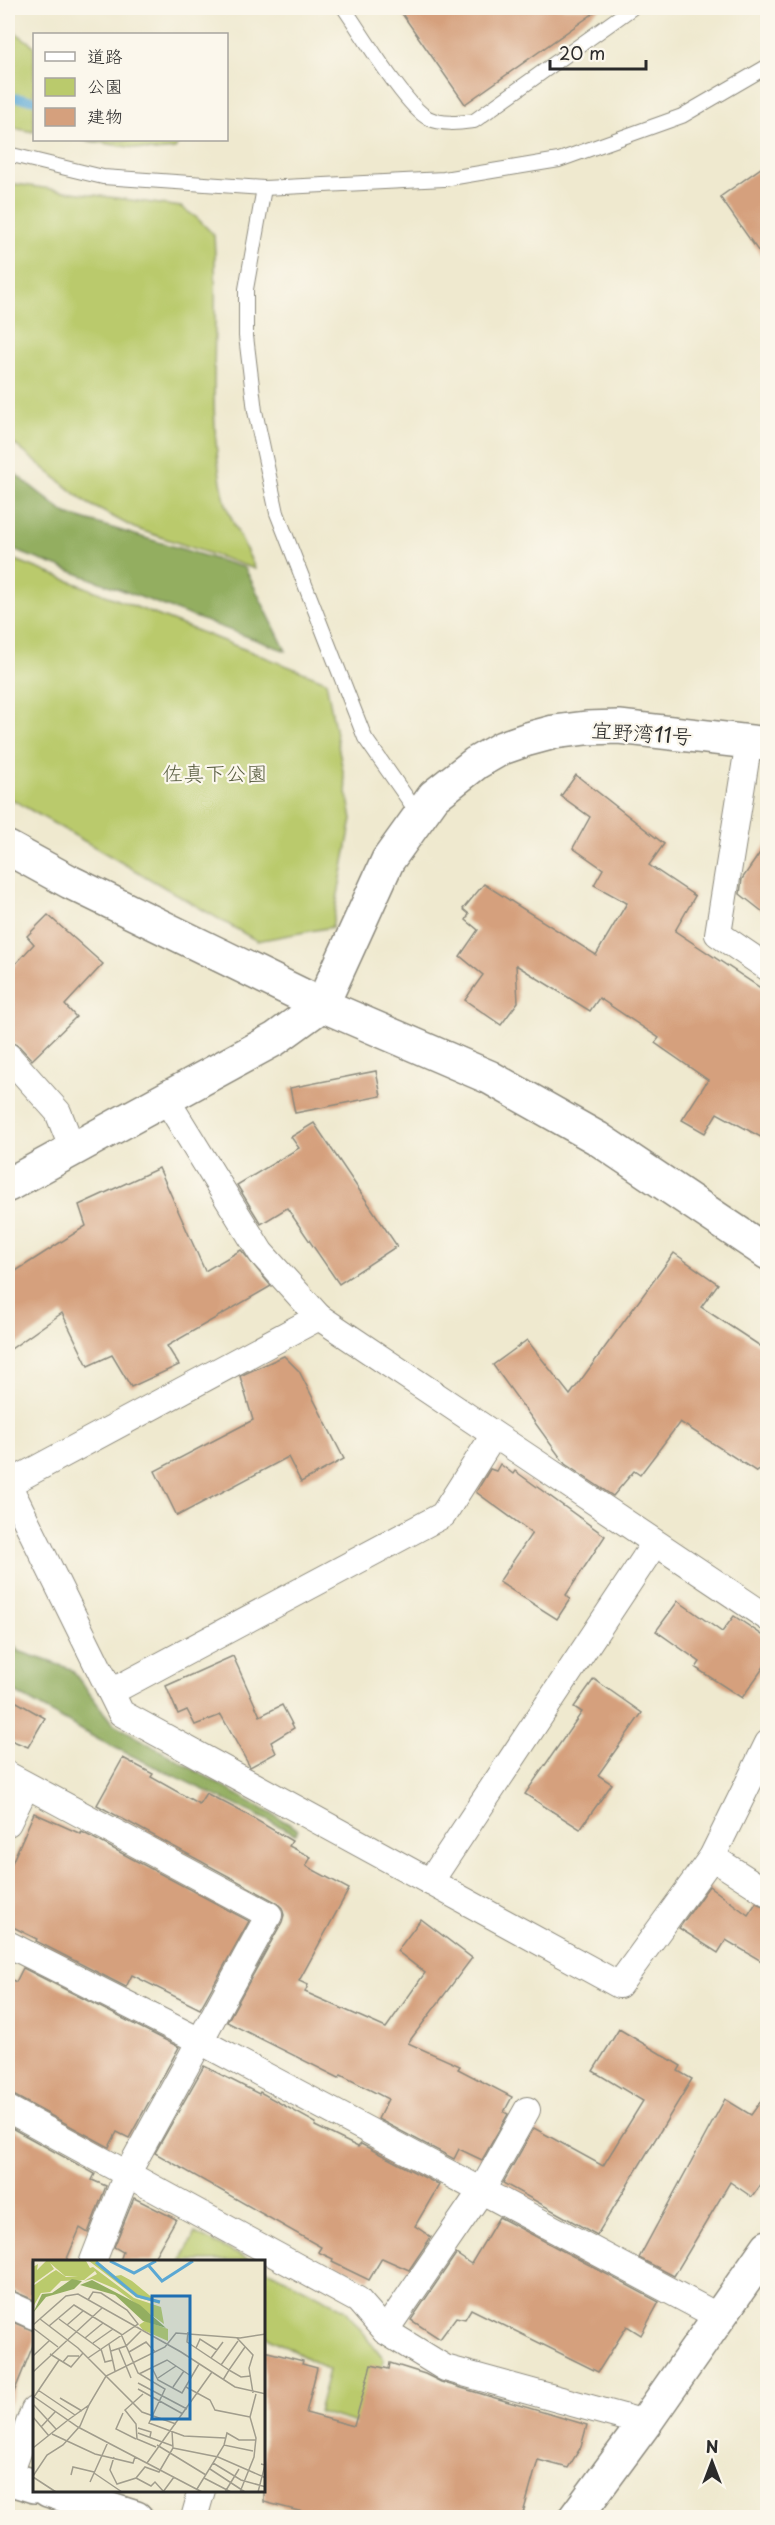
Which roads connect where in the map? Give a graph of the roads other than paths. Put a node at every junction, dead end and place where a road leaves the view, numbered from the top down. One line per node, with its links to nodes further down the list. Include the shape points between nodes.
1 (344, 8): 2 (lane, via 401,92 427,118 446,123 474,121)
2 (632, 8)
3 (768, 66): 5 (lane, via 682,116 559,160 444,179)
4 (8, 154): 5 (lane, via 102,177)
5 (264, 188): 7 (lane, via 246,289 246,336 255,411 277,513 365,738)
6 (758, 742): 7 (street, 宜野湾11号, via 618,727 554,732 502,748 434,795); 9 (street, via 717,934)
7 (419, 815): 10 (street, 宜野湾11号, via 388,860)
8 (8, 848): 10 (street)
9 (768, 968)
10 (322, 1005): 12 (street, via 275,1039); 15 (street, via 489,1077 597,1138)
11 (8, 1056): 13 (street, via 58,1112)
12 (166, 1100): 13 (street); 16 (street, via 261,1253)
13 (73, 1150): 14 (street)
14 (8, 1185)
15 (768, 1253)
16 (319, 1317): 17 (street); 18 (street)
17 (494, 1435): 19 (street); 21 (street, via 444,1515)
18 (8, 1484): 21 (street)
19 (655, 1543): 20 (street); 26 (street)
20 (768, 1618)
21 (111, 1692): 26 (street, via 121,1713)
22 (768, 1743): 25 (street)
23 (17, 1781): 24 (street); 29 (street, via 269,1915)
24 (8, 1823)
25 (712, 1857): 26 (street, via 619,1985); 27 (street)
26 (430, 1882)
27 (768, 1893)
28 (8, 1944): 29 (street)
29 (200, 2041): 32 (street); 33 (street)
30 (8, 2109): 32 (street)
31 (527, 2110): 33 (street)
32 (127, 2174): 35 (street); 39 (street, via 358,2300)
33 (482, 2190): 38 (street); 39 (street)
34 (768, 2247): 38 (street)
35 (93, 2260)
36 (8, 2304): 37 (street)
37 (33, 2316)
38 (719, 2317): 41 (street)
39 (385, 2331): 41 (street, via 445,2368)
40 (33, 2413): 42 (street)
41 (645, 2423): 48 (street)
42 (8, 2478): 43 (street)
43 (33, 2486)
44 (55, 2492): 46 (street)
45 (201, 2492): 47 (street)
46 (136, 2517)
47 (194, 2517)
48 (575, 2517)

